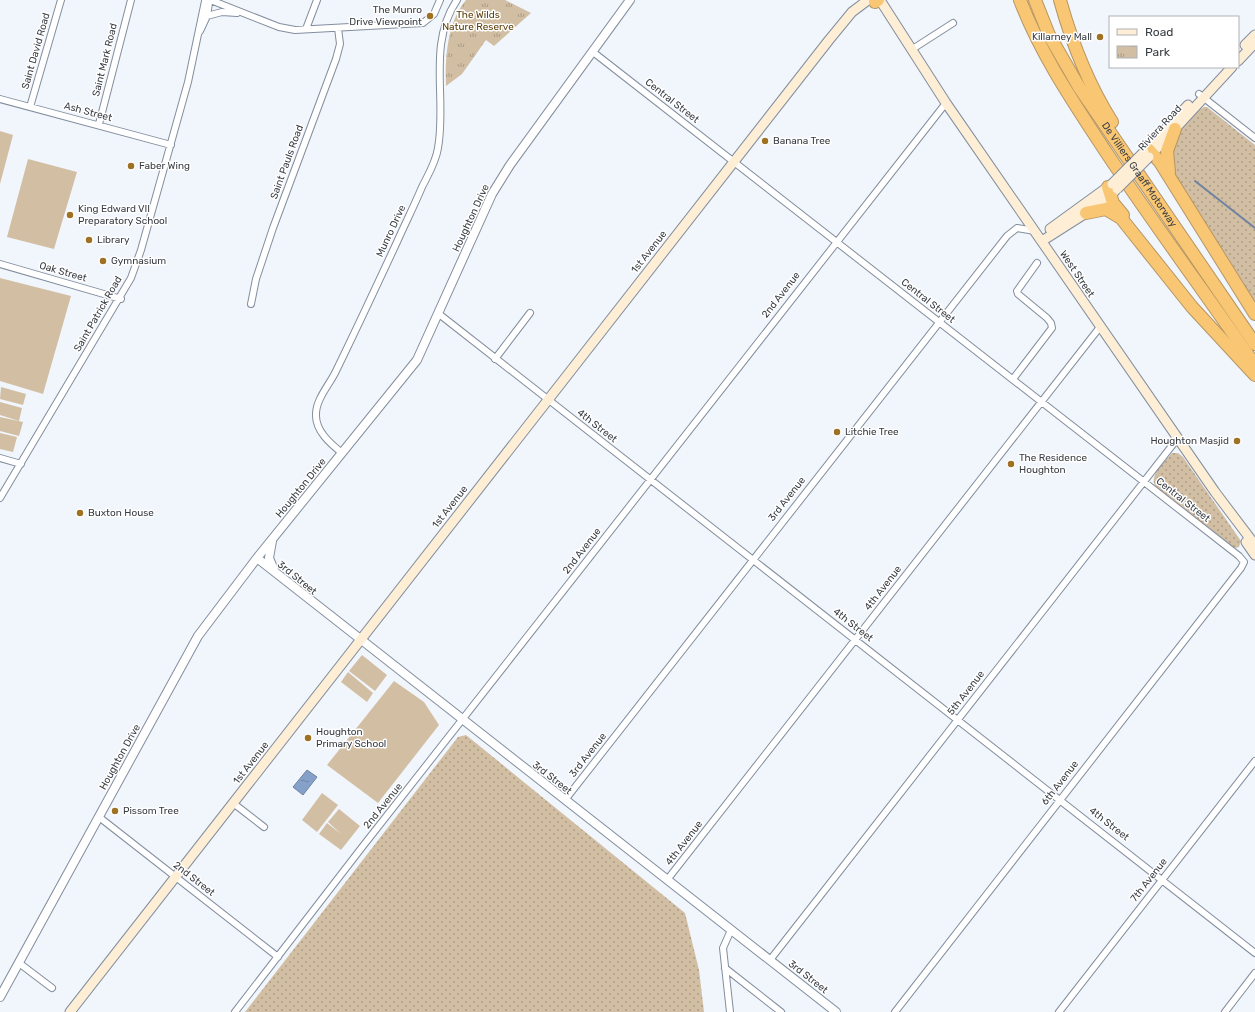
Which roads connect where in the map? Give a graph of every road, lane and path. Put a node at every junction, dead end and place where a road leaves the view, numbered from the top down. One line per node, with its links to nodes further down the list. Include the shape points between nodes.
1 (61, 0): 31 (street, Saint David Road)
2 (131, 0): 32 (street, Saint Mark Road)
3 (317, 0): 17 (street)
4 (440, 0): 16 (street, via 434,14 422,23)
5 (457, 0): 62 (street, Munro Drive, via 449,16 440,56 440,130 435,160 316,412 316,421 321,431)
6 (630, 0): 24 (street, Houghton Drive)
7 (875, 0): 22 (main road, West Street, via 899,37); 38 (main road, 1st Avenue, via 854,16 848,17)
8 (1012, 0): 19 (highway, via 1022,20)
9 (1020, 0): 19 (highway)
10 (1034, 0): 36 (highway, De Villiers Graaff Motorway, via 1049,35 1068,69)
11 (1060, 0): 36 (highway, via 1081,62 1120,137)
12 (211, 1): 13 (street); 14 (street, Saint Patrick Road); 18 (street, Saint Patrick Road, via 200,24)
13 (248, 15): 14 (street, via 226,12); 17 (street, via 283,28)
14 (207, 16): 18 (street, Saint Patrick Road)
15 (953, 23): 22 (street)
16 (338, 28): 17 (street); 47 (street, Saint Pauls Road, via 340,44 336,59 273,228 256,279)
17 (306, 29)
18 (200, 31): 35 (street, Saint Patrick Road)
19 (1034, 33): 56 (highway, via 1052,68 1092,131)
20 (1255, 35): 23 (main road)
21 (1255, 43): 25 (main road)
22 (912, 50): 30 (main road, West Street)
23 (1239, 51)
24 (593, 52): 38 (street, Central Street); 50 (street, Houghton Drive, via 510,165 492,194)
25 (1239, 60)
26 (1223, 68): 28 (main road, Riviera Road)
27 (1231, 68): 28 (main road, Riviera Road)
28 (1201, 96): 33 (main road, Riviera Road); 34 (street); 37 (main road, Riviera Road)
29 (0, 99): 31 (street, Ash Street)
30 (946, 103): 42 (main road, West Street); 43 (street, 2nd Avenue)
31 (30, 107): 32 (street, Ash Street)
32 (99, 124): 35 (street, Ash Street)
33 (1175, 129): 37 (main road, Riviera Road); 39 (highway, via 1166,155)
34 (1255, 138)
35 (171, 145): 46 (street, Saint Patrick Road, via 136,266)
36 (1124, 152): 54 (highway, De Villiers Graaff Motorway)
37 (1148, 153): 39 (highway); 40 (main road, Riviera Road, bridge)
38 (734, 162): 43 (street, Central Street); 59 (main road, 1st Avenue)
39 (1172, 183): 51 (highway)
40 (1112, 189): 41 (main road, Riviera Road); 42 (main road, Riviera Road); 48 (highway, via 1117,208)
41 (1086, 213): 42 (main road, Riviera Road); 48 (highway, via 1106,209 1121,218)
42 (1039, 236): 52 (street, 3rd Avenue, via 1021,228 1011,231); 53 (main road, West Street)
43 (836, 241): 52 (street, Central Street); 65 (street, 2nd Avenue)
44 (1037, 263): 58 (street, via 1017,292 1047,318 1052,328)
45 (0, 264): 46 (street, Oak Street)
46 (121, 298): 64 (street, Saint Patrick Road)
47 (251, 304)
48 (1196, 309): 57 (highway)
49 (530, 313): 55 (street)
50 (438, 314): 55 (street, 4th Street); 62 (street, Houghton Drive, via 417,360)
51 (1255, 314)
52 (938, 322): 58 (street, Central Street); 71 (street, 3rd Avenue)
53 (1100, 327): 60 (street, 4th Avenue); 61 (main road, West Street)
54 (1255, 344)
55 (495, 359): 59 (street, 4th Street)
56 (1255, 365)
57 (1255, 375)
58 (1013, 379): 60 (street, Central Street)
59 (547, 400): 65 (street, 4th Street); 75 (main road, 1st Avenue)
60 (1041, 402): 66 (street, Central Street); 74 (street, 4th Avenue)
61 (1178, 438): 66 (street, 5th Avenue); 69 (main road, West Street, via 1234,518 1234,524)
62 (342, 453): 68 (street, Houghton Drive)
63 (0, 458): 64 (street)
64 (21, 464): 67 (street, Saint Patrick Road)
65 (651, 480): 71 (street, 4th Street); 76 (street, 2nd Avenue)
66 (1144, 482): 72 (street, Central Street, via 1242,558); 77 (street, 5th Avenue)
67 (0, 498)
68 (272, 540): 70 (street, Houghton Drive); 73 (street, via 269,558)
69 (1255, 551)
70 (257, 558): 73 (street, 3rd Street); 82 (street, Houghton Drive, via 198,636)
71 (752, 560): 74 (street, 4th Street); 80 (street, 3rd Avenue)
72 (1242, 568): 79 (street, 6th Avenue)
73 (277, 574): 75 (street, 3rd Street)
74 (855, 639): 77 (street, 4th Street); 86 (street, 4th Avenue)
75 (360, 640): 76 (street, 3rd Street); 81 (main road, 1st Avenue)
76 (463, 720): 80 (street, 3rd Street); 89 (street, 2nd Avenue)
77 (958, 720): 79 (street, 4th Street); 90 (street, 5th Avenue)
78 (1255, 761): 85 (street, 7th Avenue)
79 (1060, 799): 85 (street, 4th Street); 101 (street, 6th Avenue)
80 (565, 800): 86 (street, 3rd Street)
81 (233, 803): 83 (street); 84 (main road, 1st Avenue)
82 (99, 817): 84 (street, 2nd Street); 91 (street, Houghton Drive)
83 (264, 827)
84 (175, 877): 89 (street, 2nd Street); 96 (main road, 1st Avenue)
85 (1163, 879): 88 (street, 4th Street); 102 (street, 7th Avenue)
86 (667, 880): 87 (street, 3rd Street)
87 (731, 930): 90 (street, 3rd Street); 92 (street, via 724,944)
88 (1255, 953)
89 (278, 957): 97 (street, 2nd Avenue)
90 (770, 960): 100 (street, 3rd Street)
91 (19, 963): 94 (street); 95 (street, Houghton Drive)
92 (726, 968): 98 (street); 99 (street)
93 (1255, 973): 103 (street)
94 (52, 988)
95 (0, 997)
96 (70, 1012)
97 (235, 1012)
98 (730, 1012)
99 (781, 1012)
100 (836, 1012)
101 (895, 1012)
102 (1059, 1012)
103 (1224, 1012)

